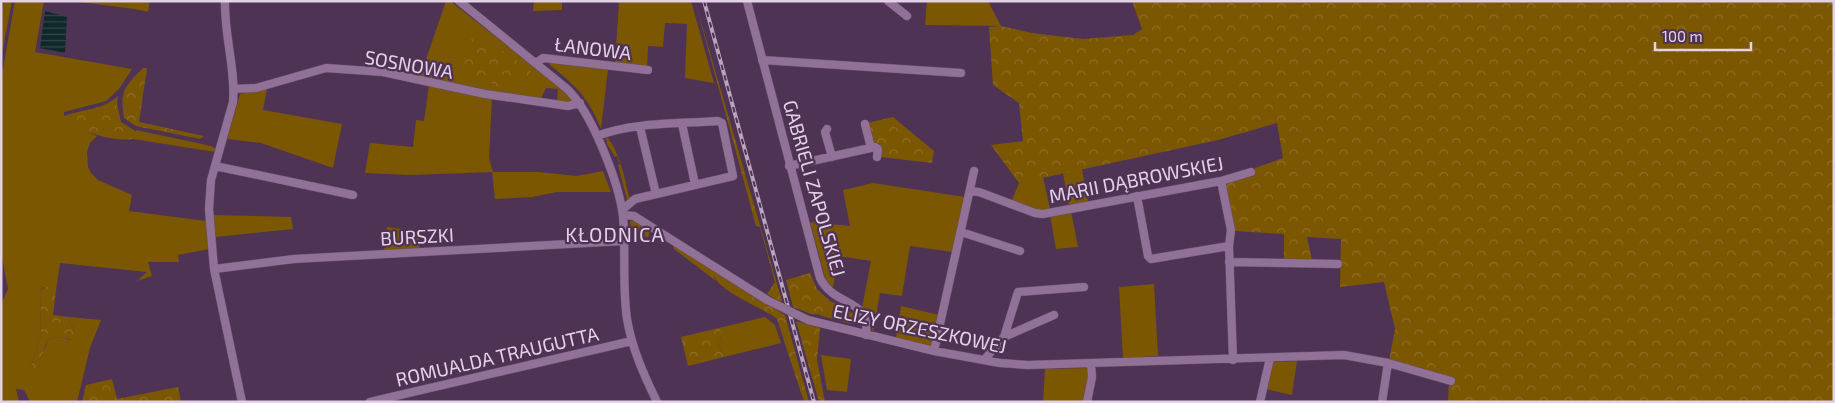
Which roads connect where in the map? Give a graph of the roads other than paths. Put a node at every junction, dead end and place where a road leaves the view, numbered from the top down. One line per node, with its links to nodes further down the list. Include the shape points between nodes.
1 (225, 1): 10 (street, via 226,38)
2 (459, 1): 7 (street)
3 (747, 1): 6 (street, GABRIELI ZAPOLSKIEJ)
4 (888, 1): 5 (street)
5 (907, 16)
6 (762, 60): 9 (street); 21 (street, GABRIELI ZAPOLSKIEJ)
7 (536, 63): 8 (street, ŁANOWA, via 543,58); 11 (street)
8 (648, 70)
9 (961, 73)
10 (234, 89): 11 (street, SOSNOWA, via 269,85 326,68 383,72 485,94 568,106); 20 (street)
11 (580, 103): 16 (street)
12 (682, 124): 14 (street); 25 (street); 25 (street, via 721,121 734,172 731,176)
13 (865, 124): 17 (street)
14 (640, 127): 16 (street); 27 (street)
15 (827, 129): 18 (street)
16 (597, 136): 30 (street)
17 (870, 148): 18 (street); 19 (street, via 877,147)
18 (832, 157): 21 (street)
19 (877, 157)
20 (215, 166): 28 (street); 37 (street, via 209,198)
21 (789, 166): 40 (street, GABRIELI ZAPOLSKIEJ, via 820,278 829,291 863,312 868,322)
22 (974, 171): 26 (street)
23 (1251, 172): 24 (street, MARII DĄBROWSKIEJ)
24 (1220, 181): 29 (street, MARII DĄBROWSKIEJ); 33 (street, via 1231,230)
25 (696, 184): 27 (street)
26 (970, 191): 29 (street, MARII DĄBROWSKIEJ, via 1043,214); 31 (street)
27 (656, 194): 30 (street, via 635,200)
28 (353, 195)
29 (1137, 196): 33 (street, via 1151,259)
30 (622, 212): 32 (street); 40 (street, ELIZY ORZESZKOWEJ, bridge, via 634,216 767,300 808,320)
31 (961, 232): 34 (street); 43 (street)
32 (624, 241): 37 (street, BURSZKI, via 294,259); 42 (street, via 625,302)
33 (1229, 246): 35 (street)
34 (1020, 251)
35 (1230, 262): 36 (street); 46 (street)
36 (1338, 264)
37 (214, 268): 50 (street)
38 (1084, 287): 41 (street, via 1018,292)
39 (1054, 316): 41 (street)
40 (866, 334): 43 (street, ELIZY ORZESZKOWEJ)
41 (1004, 337): 45 (street)
42 (632, 341): 51 (street, ROMUALDA TRAUGUTTA); 52 (street)
43 (934, 351): 45 (street, ELIZY ORZESZKOWEJ)
44 (1270, 358): 46 (street, ELIZY ORZESZKOWEJ); 47 (street, ELIZY ORZESZKOWEJ, via 1344,355); 54 (street)
45 (984, 360): 48 (street, ELIZY ORZESZKOWEJ, via 1028,366)
46 (1233, 360): 48 (street, ELIZY ORZESZKOWEJ)
47 (1388, 363): 49 (street, ELIZY ORZESZKOWEJ); 55 (street)
48 (1091, 364): 53 (street)
49 (1451, 381)
50 (242, 402)
51 (370, 402)
52 (657, 402)
53 (1087, 402)
54 (1260, 402)
55 (1382, 402)

